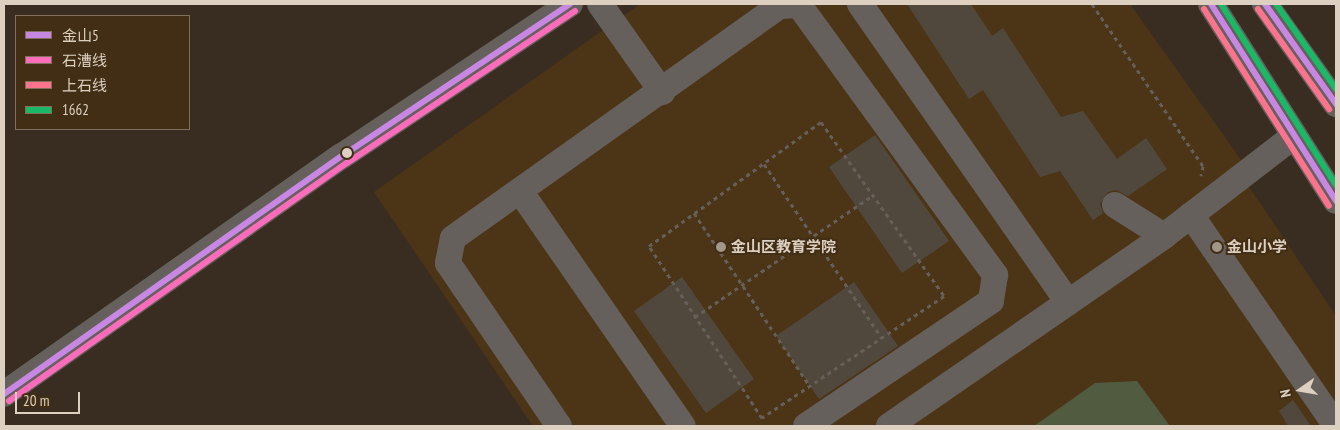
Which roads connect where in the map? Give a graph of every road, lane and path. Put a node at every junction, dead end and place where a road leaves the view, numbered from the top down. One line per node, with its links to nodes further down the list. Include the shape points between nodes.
1 (570, 4): 25 (street, via 342,156)
2 (600, 4): 7 (street)
3 (860, 4): 21 (street)
4 (1092, 4): 11 (path, via 1203,166)
5 (1211, 4): 9 (street)
6 (1265, 4): 8 (street)
7 (662, 92): 12 (street); 28 (street, via 780,6 799,4 995,275 991,301)
8 (1336, 104)
9 (1294, 136): 14 (street); 17 (street)
10 (764, 164): 13 (path, via 821,122); 16 (path); 18 (path)
11 (1199, 184)
12 (520, 191): 26 (street, via 453,238 448,264); 27 (street)
13 (873, 195): 18 (path); 23 (path, via 944,296)
14 (1336, 201)
15 (1115, 205): 19 (street)
16 (694, 213): 20 (path); 22 (path, via 649,246)
17 (1191, 215): 19 (street); 30 (street)
18 (812, 235): 20 (path); 23 (path)
19 (1164, 236): 21 (street)
20 (742, 285): 22 (path); 24 (path)
21 (1068, 302): 29 (street)
22 (695, 317): 24 (path, via 762,418)
23 (882, 338): 24 (path)
24 (810, 386)
25 (4, 394)
26 (559, 426)
27 (683, 426)
28 (806, 426)
29 (889, 426)
30 (1336, 426)

